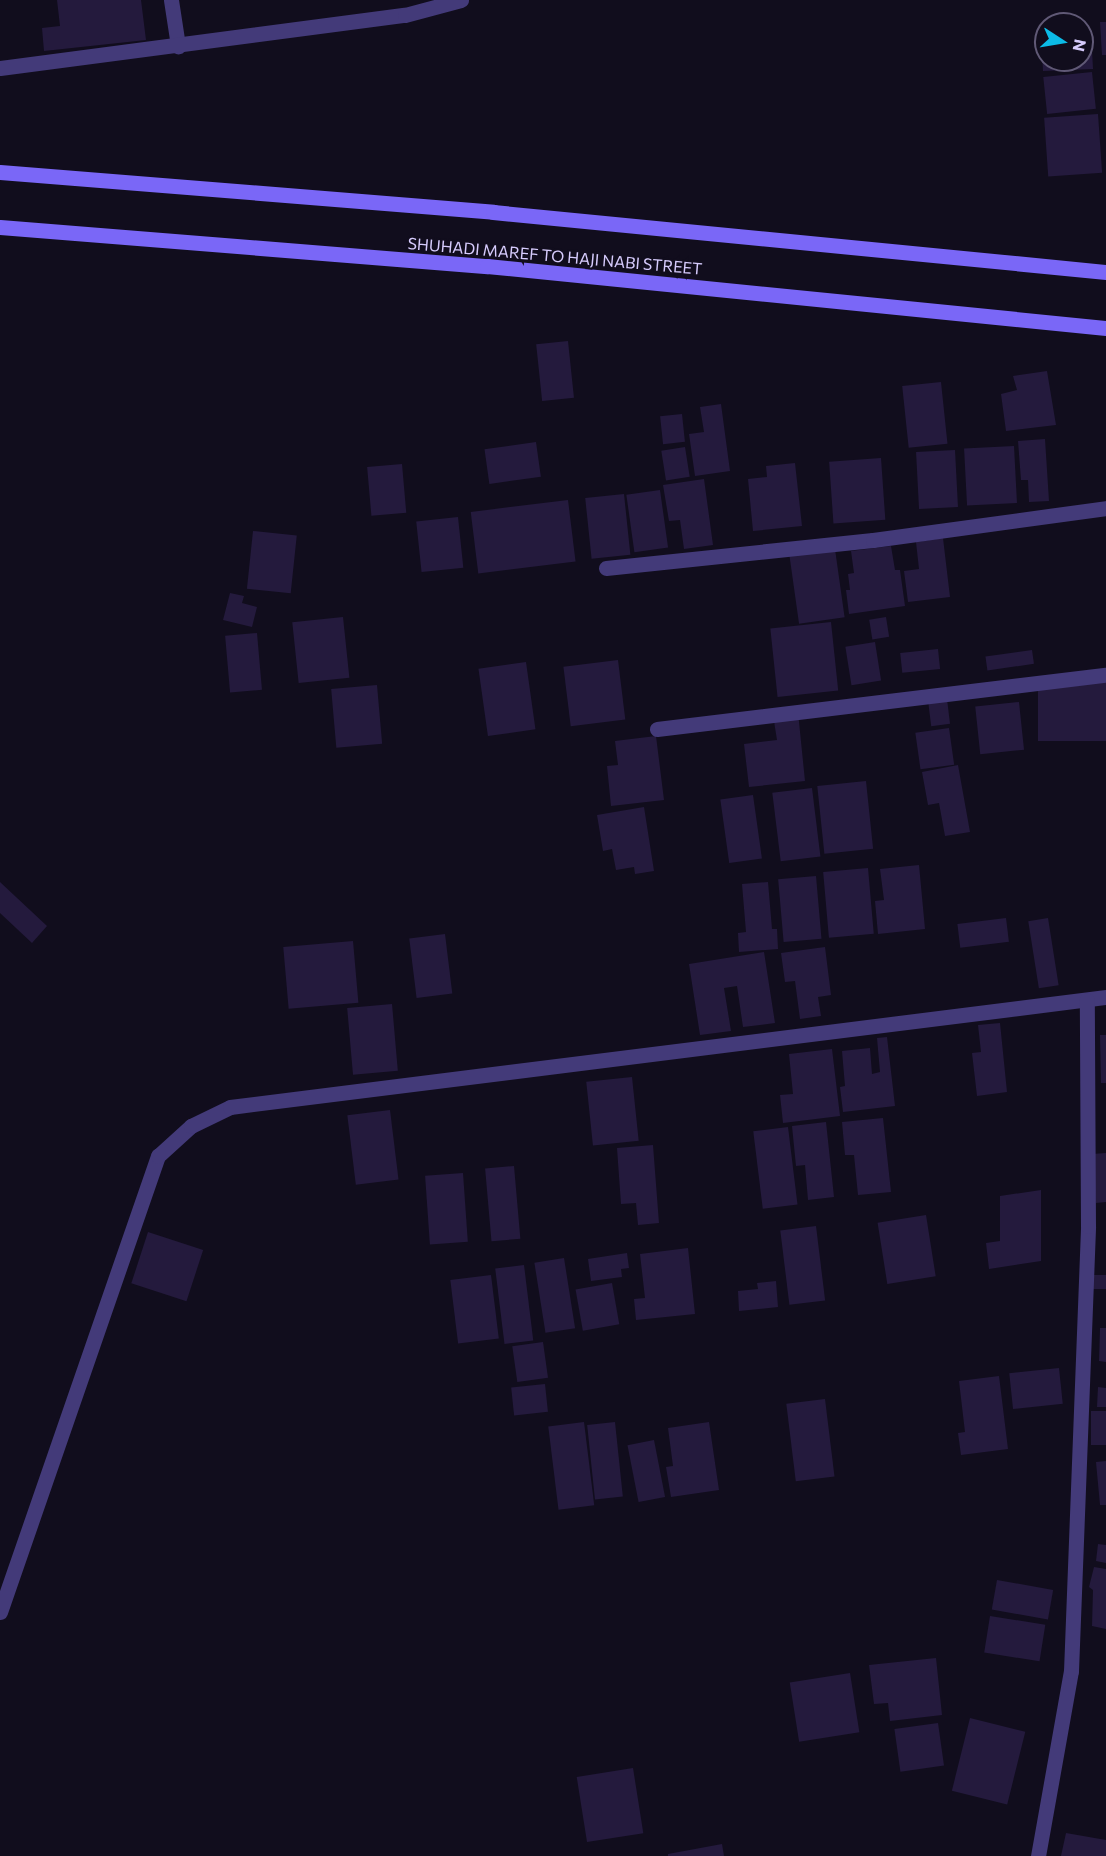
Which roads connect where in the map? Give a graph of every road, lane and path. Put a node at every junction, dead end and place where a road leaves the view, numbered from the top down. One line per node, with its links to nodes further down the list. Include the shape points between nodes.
1 (171, 0): 3 (street)
2 (461, 0): 3 (street, via 405,15)
3 (177, 46): 4 (street)
4 (0, 68)
5 (0, 172): 7 (main road, via 505,213)
6 (0, 227): 8 (main road, SHUHADI MAREF TO HAJI NABI STREET, via 499,267)
7 (1106, 272)
8 (1106, 328)
9 (1106, 508): 10 (street, via 873,540)
10 (606, 568)
11 (1106, 675): 12 (street)
12 (657, 729)
13 (1106, 997): 14 (street)
14 (1087, 1000): 15 (street, via 230,1107 191,1126 158,1156); 16 (street, via 1088,1226 1071,1671)
15 (0, 1612)
16 (1038, 1856)

